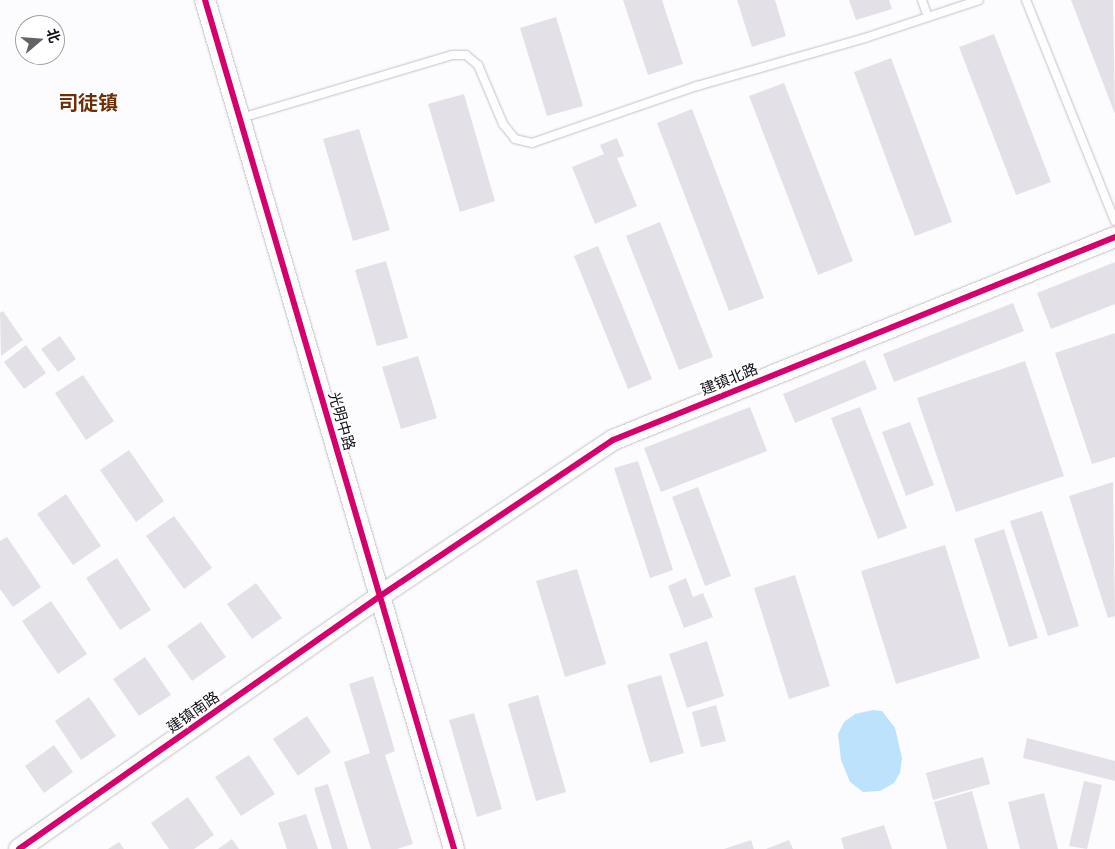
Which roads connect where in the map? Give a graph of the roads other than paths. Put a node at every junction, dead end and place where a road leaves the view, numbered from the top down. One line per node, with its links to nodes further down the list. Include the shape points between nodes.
1 (205, 0): 6 (street, 光明中路)
2 (922, 0): 5 (lane)
3 (979, 0): 5 (lane)
4 (1026, 0): 7 (lane)
5 (928, 17): 6 (lane, via 697,86 532,144 515,139 503,124 478,66 466,55 452,55)
6 (239, 118): 9 (street, 光明中路)
7 (1115, 221)
8 (1115, 237): 9 (street, 建镇北路, via 613,440)
9 (380, 596): 10 (street, 建镇南路); 11 (street, 光明中路)
10 (19, 849)
11 (454, 849)

